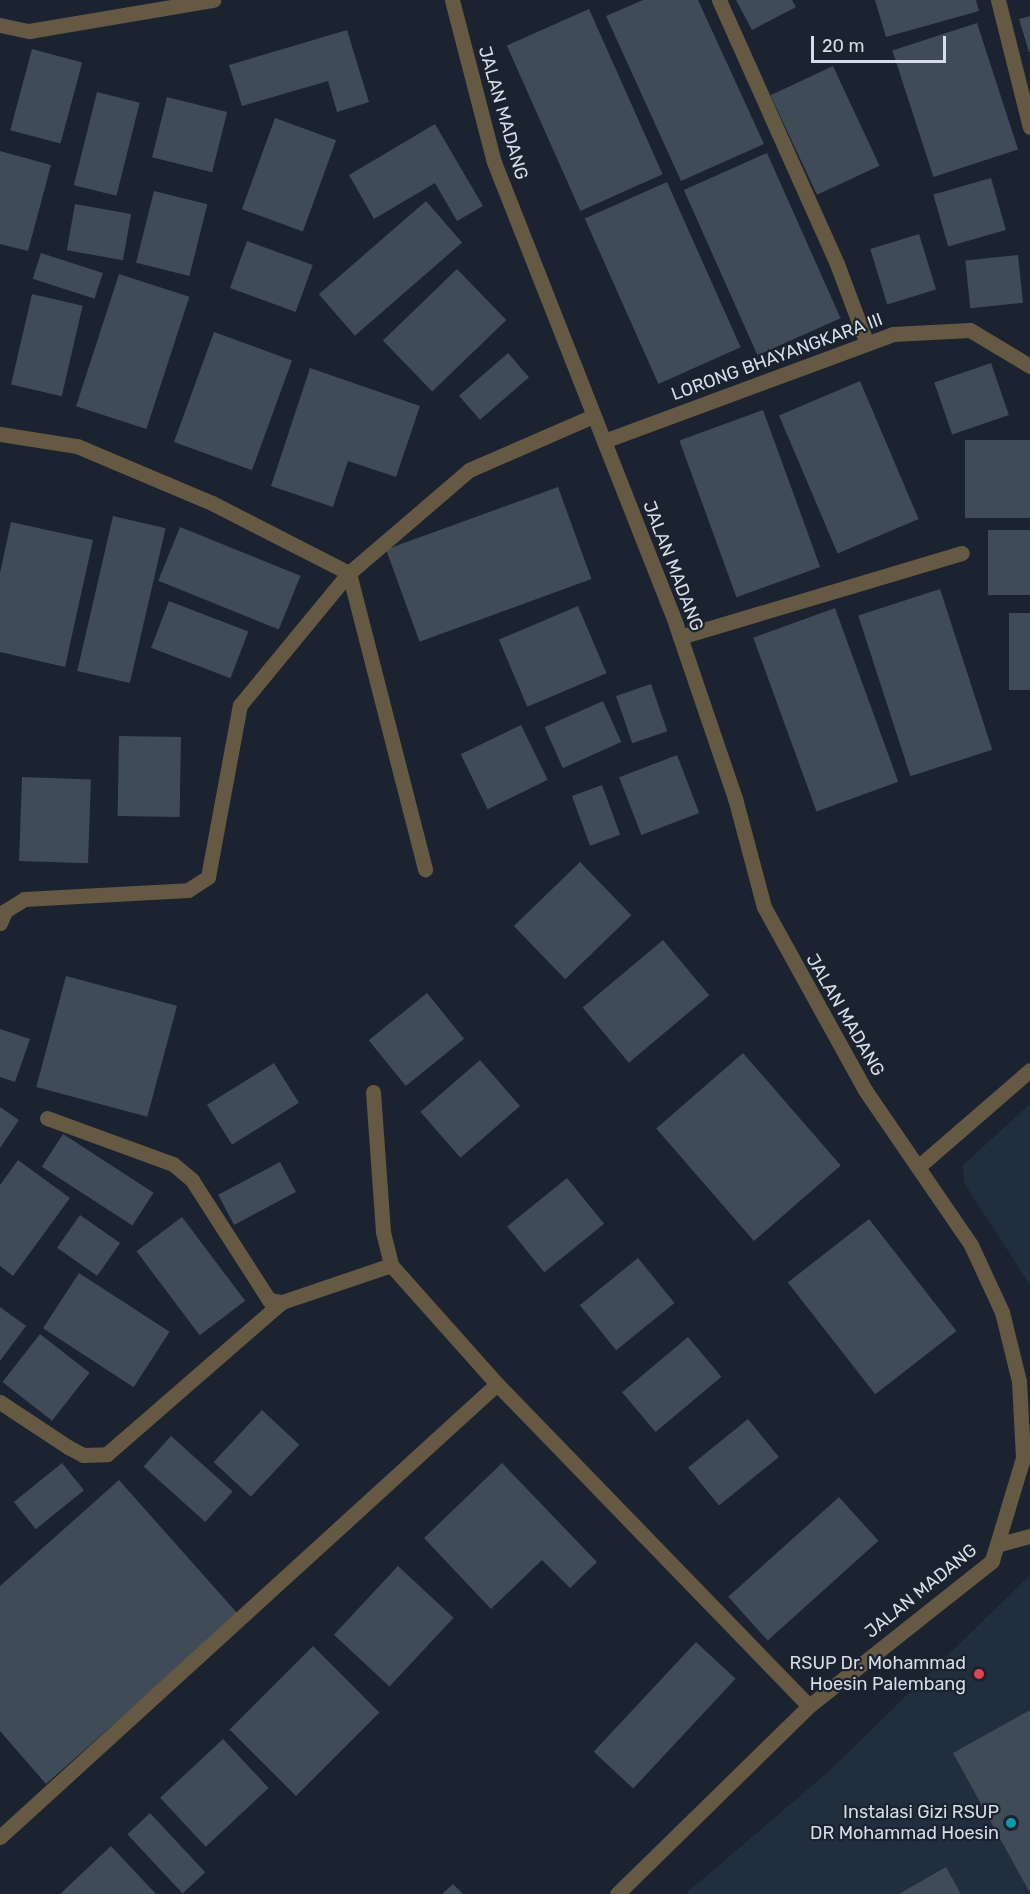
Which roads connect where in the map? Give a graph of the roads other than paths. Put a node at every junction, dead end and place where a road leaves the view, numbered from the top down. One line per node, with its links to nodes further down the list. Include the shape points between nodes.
1 (213, 0): 5 (street, via 29,31)
2 (452, 0): 9 (street, JALAN MADANG, via 494,162)
3 (719, 0): 7 (street, via 837,264)
4 (998, 0): 6 (street)
5 (0, 25)
6 (1030, 126)
7 (867, 344): 8 (street, LORONG BHAYANGKARA III, via 926,329 970,330); 11 (street, LORONG BHAYANGKARA III)
8 (1030, 366)
9 (593, 416): 11 (street, JALAN MADANG); 13 (street, via 469,470)
10 (0, 434): 13 (street, via 77,446 212,502)
11 (604, 441): 14 (street, JALAN MADANG)
12 (962, 553): 14 (street)
13 (349, 573): 15 (street); 16 (street, via 240,705 208,877 188,890 24,898 5,911)
14 (680, 638): 20 (street, JALAN MADANG, via 735,798 764,907 865,1090)
15 (425, 869)
16 (0, 923)
17 (1030, 1070): 20 (street)
18 (373, 1092): 21 (street, via 382,1232)
19 (47, 1118): 22 (street, via 173,1164 192,1180 265,1297)
20 (918, 1167): 26 (street, JALAN MADANG, via 971,1245 1002,1312 1019,1381 1023,1458)
21 (391, 1265): 22 (street); 23 (street)
22 (282, 1302): 24 (street, via 106,1454 83,1455)
23 (497, 1384): 27 (street); 28 (street)
24 (0, 1402)
25 (1030, 1536): 26 (street)
26 (1000, 1544): 27 (street, JALAN MADANG, via 992,1561)
27 (809, 1706): 29 (street, JALAN MADANG)
28 (0, 1837)
29 (617, 1894)

